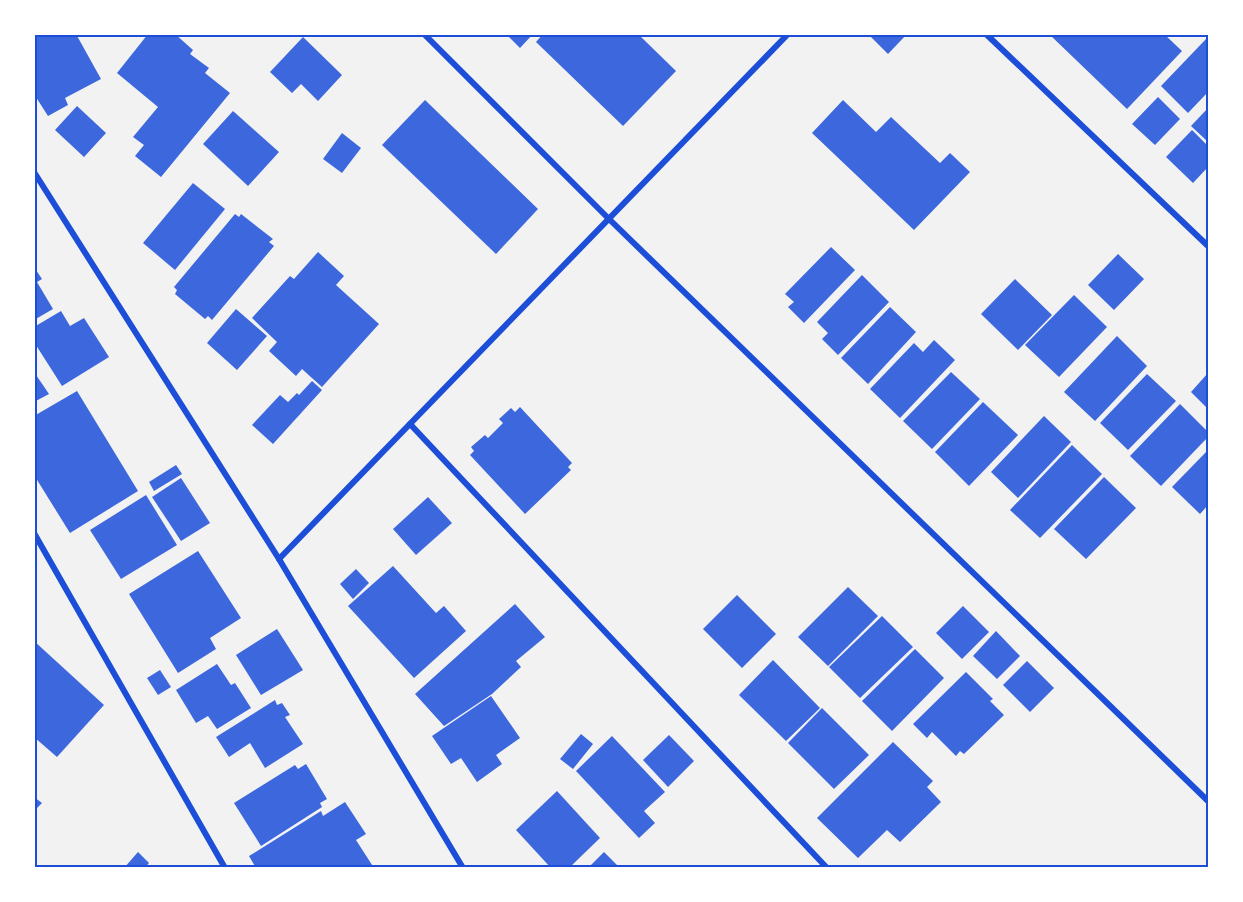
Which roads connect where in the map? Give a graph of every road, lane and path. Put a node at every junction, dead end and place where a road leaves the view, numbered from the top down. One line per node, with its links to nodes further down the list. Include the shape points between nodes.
1 (424, 34): 5 (street)
2 (788, 34): 5 (street)
3 (986, 34): 6 (street)
4 (34, 172): 9 (street)
5 (609, 219): 7 (street); 10 (street)
6 (1209, 246)
7 (410, 424): 9 (street); 13 (street)
8 (34, 533): 11 (street)
9 (279, 559): 12 (street)
10 (1209, 801)
11 (225, 867)
12 (463, 867)
13 (827, 867)

